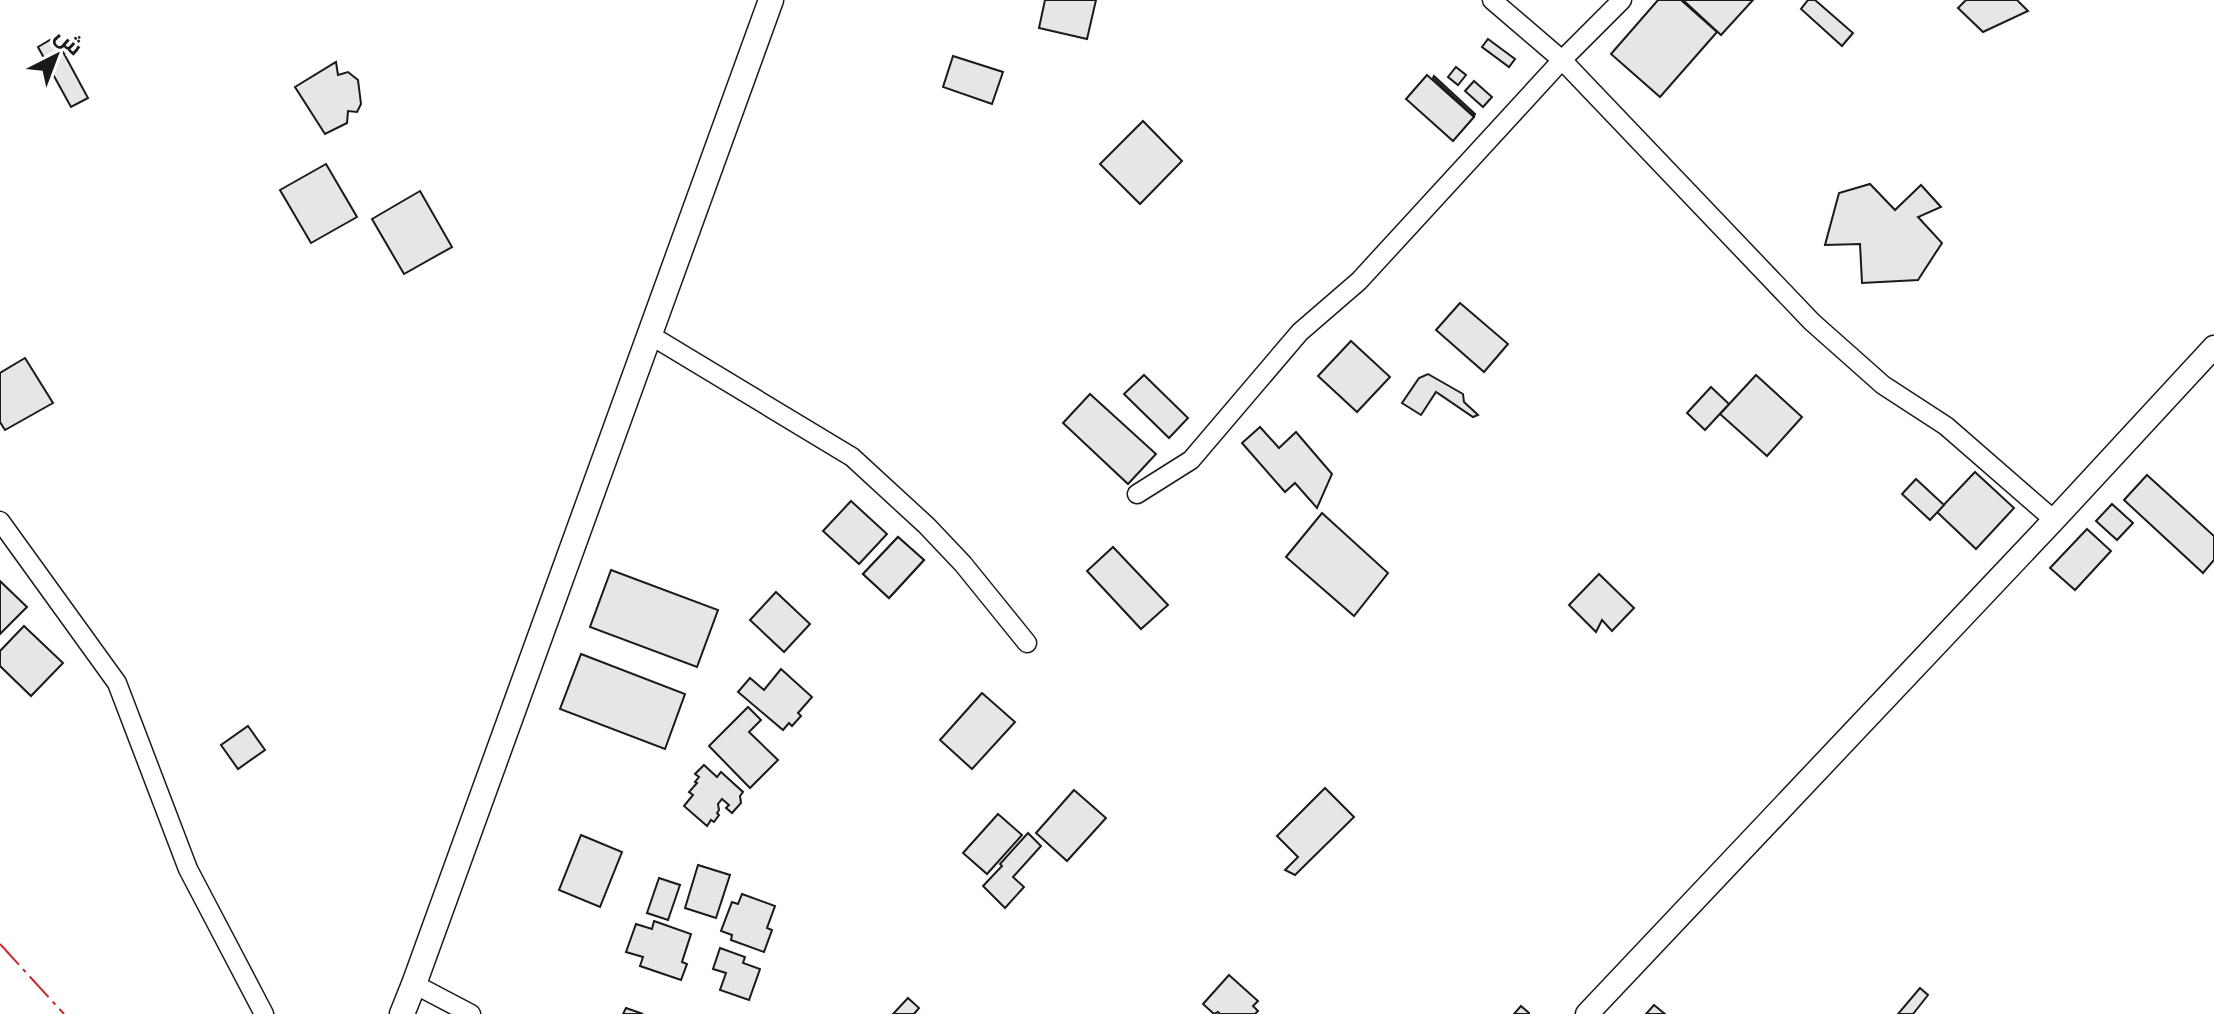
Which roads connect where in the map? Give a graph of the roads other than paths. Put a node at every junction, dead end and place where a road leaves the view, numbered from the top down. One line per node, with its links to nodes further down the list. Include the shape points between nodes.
1 (771, 0): 5 (main road)
2 (1492, 0): 4 (street)
3 (1622, 0): 4 (street)
4 (1562, 60): 7 (street, via 1359,281 1300,332 1191,460); 8 (street, via 1812,322 1883,385 1946,426)
5 (650, 335): 10 (street, via 852,457 954,554); 11 (main road)
6 (2214, 347): 8 (street)
7 (1137, 494)
8 (2054, 520): 15 (street)
9 (0, 521): 12 (street, via 117,683 188,869)
10 (1027, 643)
11 (414, 984): 13 (main road); 14 (street)
12 (264, 1014)
13 (402, 1014)
14 (471, 1014)
15 (1587, 1014)

